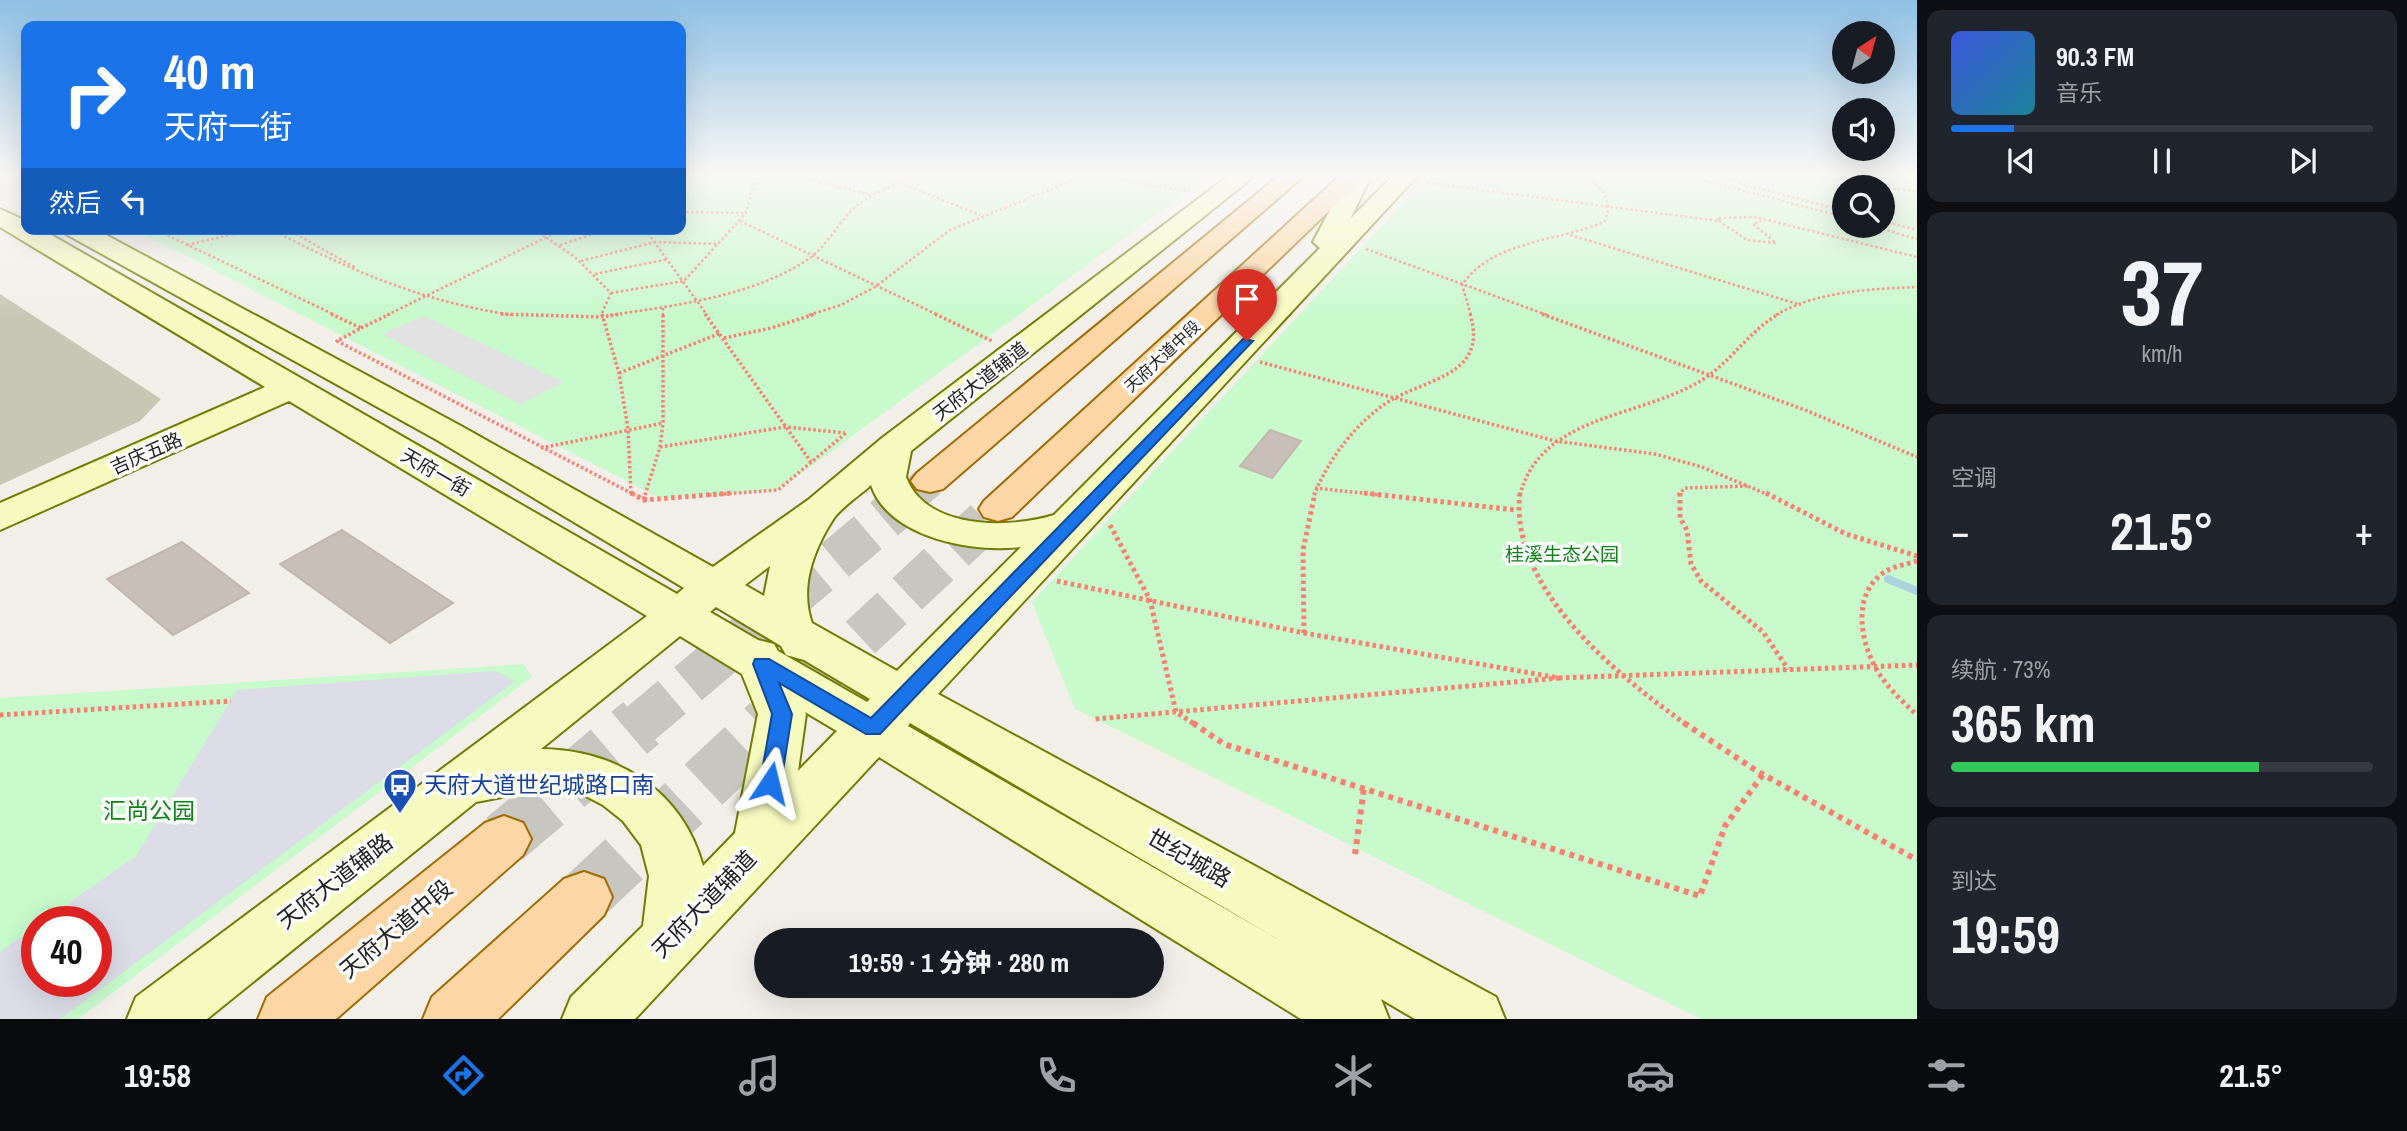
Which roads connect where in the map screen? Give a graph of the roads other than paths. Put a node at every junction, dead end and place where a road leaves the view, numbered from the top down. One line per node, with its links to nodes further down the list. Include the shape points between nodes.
1 (1185, 222): 9 (street, 天府大道辅道)
2 (1196, 222): 9 (street)
3 (1238, 222): 13 (main road)
4 (1308, 222): 16 (main road, 天府大道中段)
5 (1335, 222): 10 (street)
6 (1368, 222): 10 (street, 天府大道辅道)
7 (32, 235): 11 (street, 天府一街)
8 (86, 235): 19 (street, 天府一街, via 449,433)
9 (1160, 241): 12 (street, 天府大道辅道)
10 (1305, 281): 18 (street, 天府大道辅道)
11 (285, 383): 14 (street, 吉庆五路); 17 (street, 吉庆五路); 19 (street, 天府一街)
12 (895, 446): 15 (street, 天府大道辅道); 18 (street, via 886,474 891,494 910,511 943,526 983,536 1007,536)
13 (929, 481)
14 (0, 500)
15 (822, 508): 19 (street, 天府大道辅道); 20 (street, via 787,570)
16 (998, 509)
17 (0, 518)
18 (1090, 521): 21 (street, 天府大道辅道)
19 (696, 601): 20 (street, 天府一街); 22 (street, 天府大道辅路)
20 (778, 649): 21 (street, 天府一街); 24 (street, via 782,714)
21 (888, 713): 24 (street, 天府大道辅道); 31 (street); 32 (street, 世纪城路)
22 (459, 785): 26 (street, via 517,770 558,768 598,776 626,792 654,818 670,847 677,877); 27 (street, 天府大道辅路)
23 (504, 839): 28 (main road, 天府大道中段)
24 (760, 846): 26 (street, 天府大道辅道)
25 (584, 897): 29 (main road)
26 (669, 940): 30 (street, 天府大道辅道)
27 (158, 1019)
28 (289, 1019)
29 (454, 1019)
30 (593, 1019)
31 (1358, 1019)
32 (1474, 1019)

